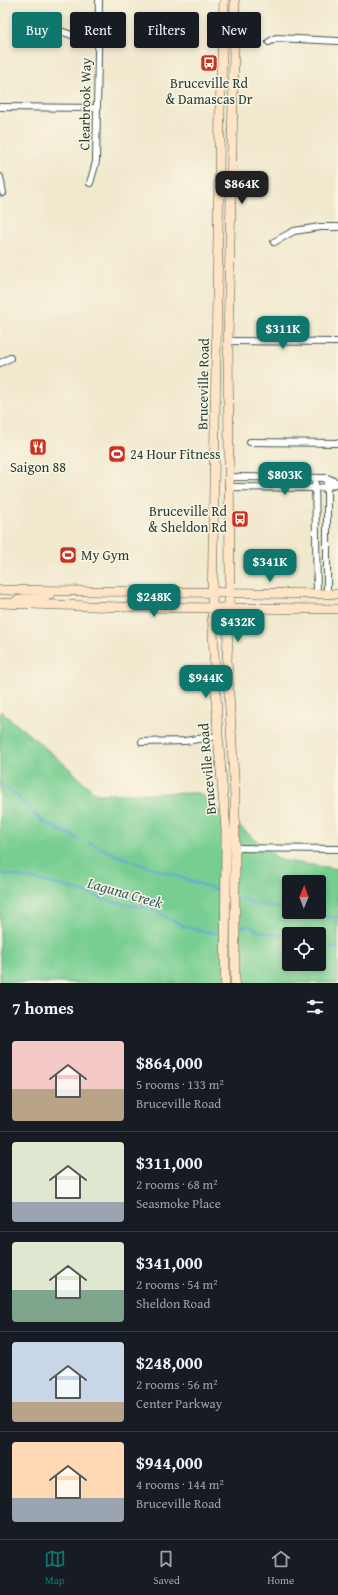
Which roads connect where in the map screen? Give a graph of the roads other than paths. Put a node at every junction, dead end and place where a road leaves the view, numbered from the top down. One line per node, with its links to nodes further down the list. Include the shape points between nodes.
1 (99, 0): 4 (street, Clearbrook Way)
2 (224, 0): 19 (main road, Bruceville Road)
3 (235, 0): 15 (main road, Bruceville Road)
4 (99, 12)
5 (338, 41): 6 (street, via 276,38)
6 (269, 42)
7 (99, 48): 9 (street, Clearbrook Way)
8 (0, 107): 9 (street)
9 (97, 108): 11 (street, Clearbrook Way, via 96,162)
10 (0, 177): 12 (street)
11 (90, 183)
12 (3, 193)
13 (338, 227): 14 (street, via 294,231)
14 (274, 242)
15 (228, 341): 16 (street); 22 (main road, Bruceville Road)
16 (338, 342)
17 (10, 358): 18 (street)
18 (0, 362)
19 (216, 400): 22 (main road, via 222,407 223,450); 31 (main road, Bruceville Road)
20 (250, 442): 21 (street)
21 (338, 443)
22 (228, 464): 25 (main road, Bruceville Road)
23 (316, 478): 24 (street); 25 (street); 28 (street)
24 (327, 478): 26 (street); 27 (street)
25 (229, 482): 28 (street); 32 (main road, Bruceville Road)
26 (338, 483): 27 (street)
27 (327, 487): 28 (street); 34 (street)
28 (316, 488): 33 (street)
29 (0, 590): 30 (main road)
30 (51, 591): 31 (main road); 36 (main road, via 45,597)
31 (213, 593): 32 (main road); 38 (main road, Bruceville Road)
32 (229, 593): 33 (main road); 37 (main road, Bruceville Road)
33 (317, 594): 34 (main road)
34 (327, 594): 35 (main road)
35 (338, 594)
36 (2, 603): 38 (main road)
37 (228, 608): 38 (main road); 39 (main road); 42 (main road, Bruceville Road, via 227,661 235,795)
38 (212, 609): 40 (main road, Bruceville Road)
39 (338, 609)
40 (218, 736): 41 (street, via 181,741); 44 (main road, Bruceville Road)
41 (142, 742)
42 (235, 848): 43 (street); 44 (main road, Bruceville Road)
43 (338, 849)
44 (231, 868): 45 (main road, Bruceville Road)
45 (230, 941): 46 (main road, Bruceville Road); 47 (main road, Bruceville Road)
46 (225, 983)
47 (235, 983)

